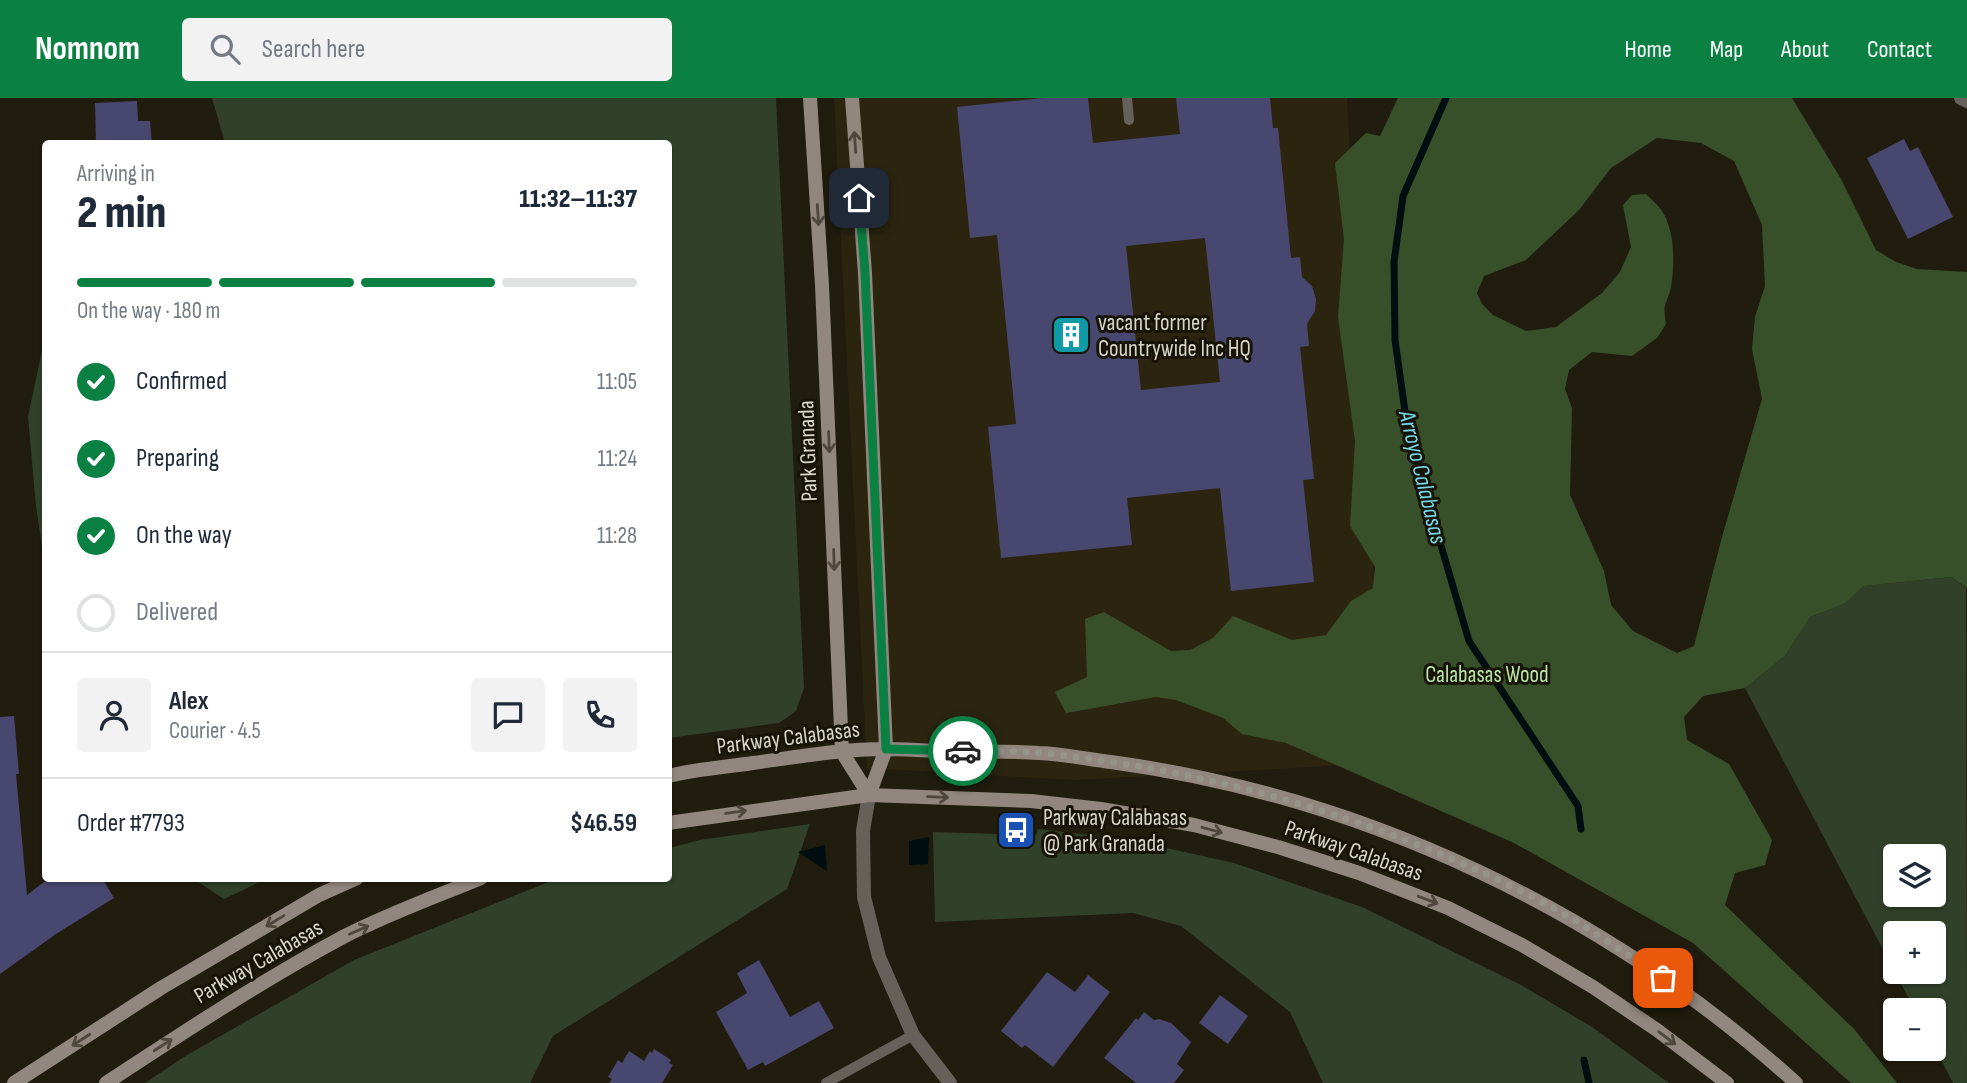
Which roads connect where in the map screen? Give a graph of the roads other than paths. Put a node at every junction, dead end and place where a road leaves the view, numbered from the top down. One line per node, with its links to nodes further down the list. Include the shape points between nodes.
1 (810, 98): 8 (street, Park Granada, one-way to 8)
2 (852, 98): 7 (street, one-way to 2, via 865,272)
3 (1127, 98): 6 (lane)
4 (1961, 98): 5 (street)
5 (1967, 101)
6 (1129, 120)
7 (886, 749): 8 (street, Parkway Calabasas); 10 (street); 20 (street, Parkway Calabasas, via 1040,753 1145,767 1281,798 1385,832 1540,900 1692,998)
8 (842, 752): 9 (street, Parkway Calabasas); 10 (street, Park Granada)
9 (672, 775)
10 (869, 795): 11 (street, Parkway Calabasas, one-way to 10); 14 (street, via 863,831 864,897 879,957); 19 (street, Parkway Calabasas, one-way to 19, via 1031,801 1101,809 1194,825 1359,873 1448,908 1522,945 1625,1009)
11 (672, 822)
12 (348, 882): 15 (street, Parkway Calabasas, one-way to 15, via 161,988)
13 (471, 882): 16 (street, Parkway Calabasas, one-way to 13, via 221,1007 344,937)
14 (913, 1035): 17 (lane); 18 (street)
15 (13, 1083)
16 (106, 1083)
17 (826, 1083)
18 (950, 1083)
19 (1727, 1083)
20 (1796, 1083)

